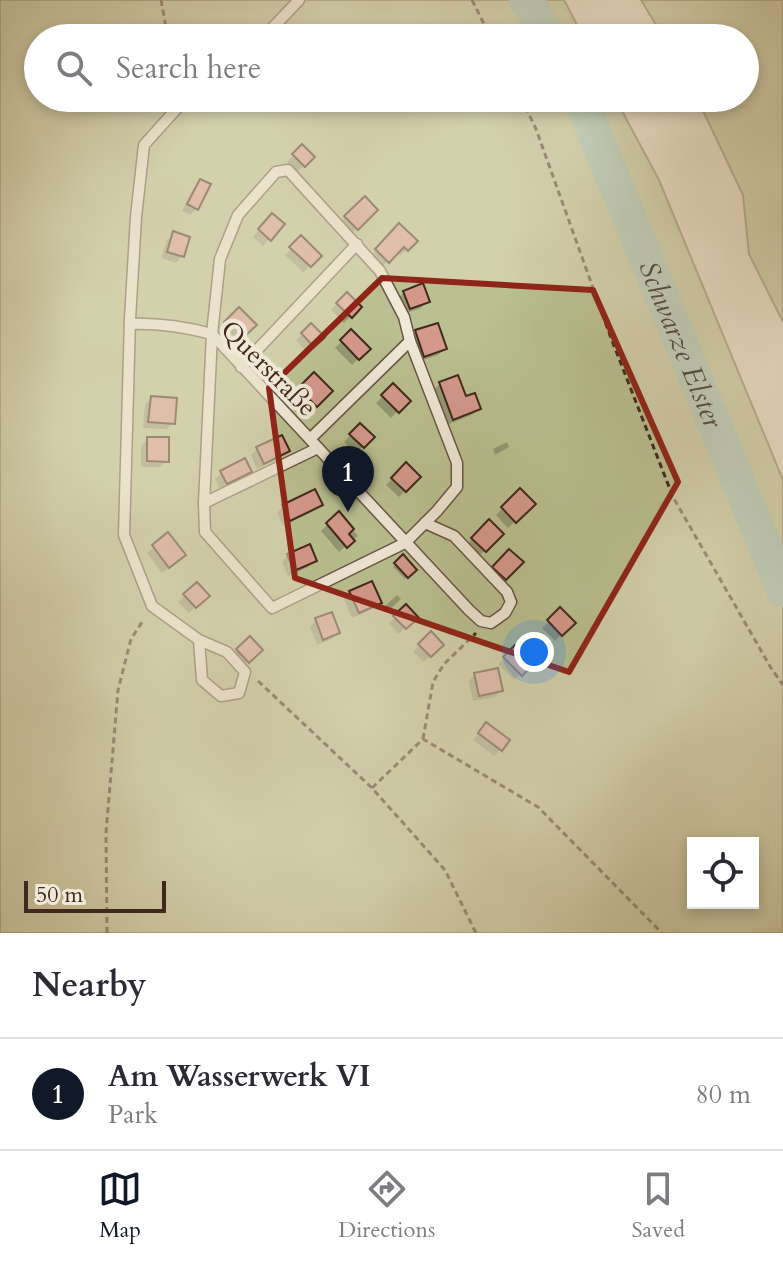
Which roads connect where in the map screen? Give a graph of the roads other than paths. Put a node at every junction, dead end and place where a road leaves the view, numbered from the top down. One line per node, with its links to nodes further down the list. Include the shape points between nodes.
1 (299, 0): 2 (lane)
2 (276, 24)
3 (174, 112): 5 (lane, via 144,145)
4 (357, 244): 6 (lane, via 288,170 276,172 238,215 220,259); 7 (lane, via 380,271); 8 (lane)
5 (130, 324): 6 (lane, Querstraße); 13 (lane, via 124,535 152,606)
6 (212, 334): 8 (lane, Querstraße); 10 (lane)
7 (410, 341): 9 (lane); 11 (lane, via 457,463 457,487)
8 (241, 367): 9 (lane, Querstraße)
9 (314, 444): 10 (lane); 12 (lane, Querstraße)
10 (204, 503): 12 (lane, via 205,532 272,608)
11 (425, 523): 12 (lane); 12 (lane, Querstraße, via 454,536 507,592 511,602 505,613 491,623 481,621)
12 (405, 543)
13 (199, 640): 13 (lane, via 227,652 245,672 239,693 221,696 202,680)

